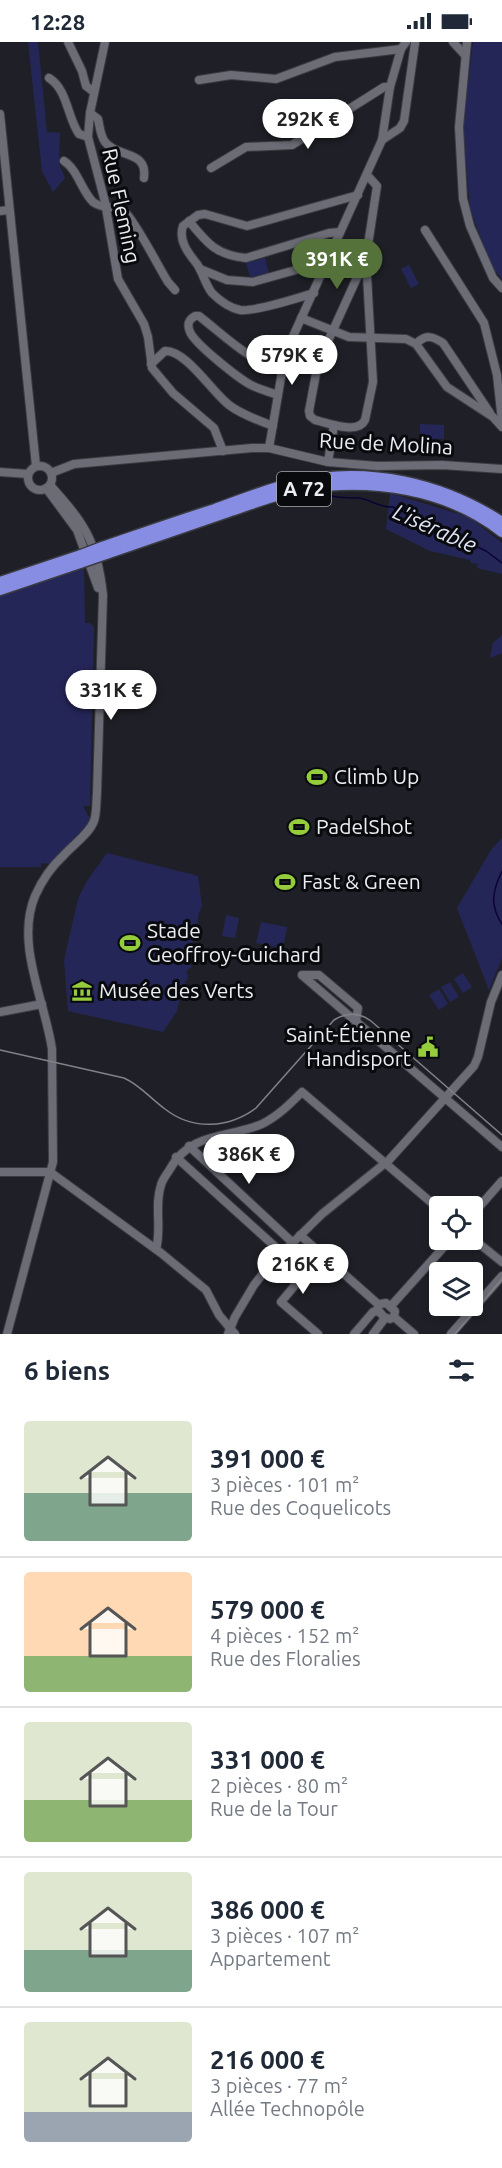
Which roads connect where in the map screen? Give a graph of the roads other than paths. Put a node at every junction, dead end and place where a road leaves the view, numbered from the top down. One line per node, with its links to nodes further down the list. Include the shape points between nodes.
1 (69, 42): 11 (street, via 86,86)
2 (105, 42): 11 (street, Rue Fleming)
3 (453, 42): 7 (street)
4 (467, 42): 7 (street)
5 (415, 43): 15 (street, via 404,122)
6 (404, 46): 9 (street, via 335,57 276,79 231,75); 10 (street)
7 (465, 55): 30 (street, via 459,127 463,199 470,226 493,278)
8 (49, 78): 14 (street, via 68,105 75,128)
9 (199, 80)
10 (390, 87): 15 (street); 17 (street, via 384,87 291,145 246,147)
11 (94, 92): 12 (street, Rue Fleming)
12 (90, 113): 14 (street, Rue Fleming); 19 (street, via 99,119 106,143 143,165)
13 (0, 114): 22 (street)
14 (88, 137): 21 (street, Rue Fleming)
15 (382, 140): 18 (street)
16 (64, 160): 21 (street, via 94,203)
17 (211, 168)
18 (367, 174): 20 (street); 27 (street, via 377,190)
19 (144, 178)
20 (358, 195): 24 (street, via 247,226 205,214); 26 (street)
21 (106, 208): 31 (street, via 119,209 130,218); 37 (street, Rue Fleming, via 118,279 147,332)
22 (9, 210): 23 (street); 48 (street)
23 (0, 211)
24 (189, 221): 26 (street, via 214,249 224,255 246,258); 29 (street, via 181,236)
25 (425, 230): 41 (street, via 484,323 497,375)
26 (340, 232): 28 (street)
27 (366, 258): 34 (street); 35 (street)
28 (328, 259): 29 (street, via 253,282 227,280); 32 (street)
29 (200, 269): 32 (street, via 211,292 240,310)
30 (502, 288)
31 (175, 291)
32 (314, 293): 33 (street)
33 (301, 318): 34 (street); 38 (street)
34 (333, 332): 35 (street); 42 (street, via 318,363 309,411 315,420)
35 (369, 338): 36 (street, via 406,339); 42 (street, via 373,382 364,423 356,428)
36 (416, 345): 40 (street, via 447,387); 40 (street, via 423,337 432,336 443,343)
37 (151, 364): 43 (street, via 165,351 178,353 230,405); 46 (street, via 173,393 214,428)
38 (282, 369): 39 (street); 39 (street, via 266,366 199,316 189,321 190,334 230,372)
39 (278, 395): 43 (street)
40 (493, 417): 44 (street)
41 (502, 421)
42 (334, 424): 47 (street)
43 (273, 426): 45 (street)
44 (502, 427)
45 (269, 448): 46 (street, Rue de Molina); 47 (street, Rue de Molina)
46 (223, 451): 51 (street, Rue de Molina, via 74,464)
47 (328, 462): 49 (street, Rue de Molina)
48 (36, 466): 51 (street); 52 (street)
49 (502, 469)
50 (0, 472): 52 (street)
51 (51, 473): 53 (street)
52 (28, 474): 53 (street, via 34,488)
53 (48, 486): 61 (street, via 77,530 102,601 96,813 87,832 49,871 32,906 30,950)
54 (502, 522): 56 (highway, A 72, via 467,502 423,486 383,478 338,477 282,486)
55 (502, 532): 56 (highway, A 72, via 464,509 434,497 401,488 335,485 299,490)
56 (104, 550): 57 (highway, A 72, bridge)
57 (80, 559): 58 (highway, A 72); 59 (highway, A 72)
58 (0, 582)
59 (0, 590)
60 (502, 975): 64 (street, via 476,1061)
61 (42, 1004): 62 (street); 70 (street, via 52,1049)
62 (0, 1012)
63 (356, 1021): 63 (street, via 358,1008 319,975 303,976); 64 (street)
64 (446, 1098): 66 (street); 68 (street)
65 (189, 1146): 67 (street); 68 (street, via 276,1117 302,1092); 75 (street)
66 (502, 1147)
67 (176, 1157): 77 (street, via 160,1185); 79 (street)
68 (385, 1163): 72 (street); 74 (street)
69 (0, 1172): 70 (street)
70 (50, 1172): 77 (street); 88 (street)
71 (502, 1181): 73 (street)
72 (429, 1201)
73 (483, 1203)
74 (300, 1235): 75 (street); 80 (street)
75 (292, 1242): 79 (street)
76 (483, 1247): 81 (street)
77 (156, 1249): 87 (street, via 207,1290)
78 (441, 1250): 83 (street)
79 (281, 1252): 87 (street, via 254,1285)
80 (321, 1254): 84 (street); 89 (street, via 282,1302)
81 (502, 1262)
82 (502, 1276): 93 (street)
83 (391, 1306): 84 (street, via 386,1303); 85 (street)
84 (378, 1308): 86 (street); 90 (street)
85 (394, 1317): 86 (street); 92 (street)
86 (385, 1318): 91 (street)
87 (231, 1332)
88 (7, 1334)
89 (318, 1334)
90 (354, 1334)
91 (373, 1334)
92 (414, 1334)
93 (452, 1334)

